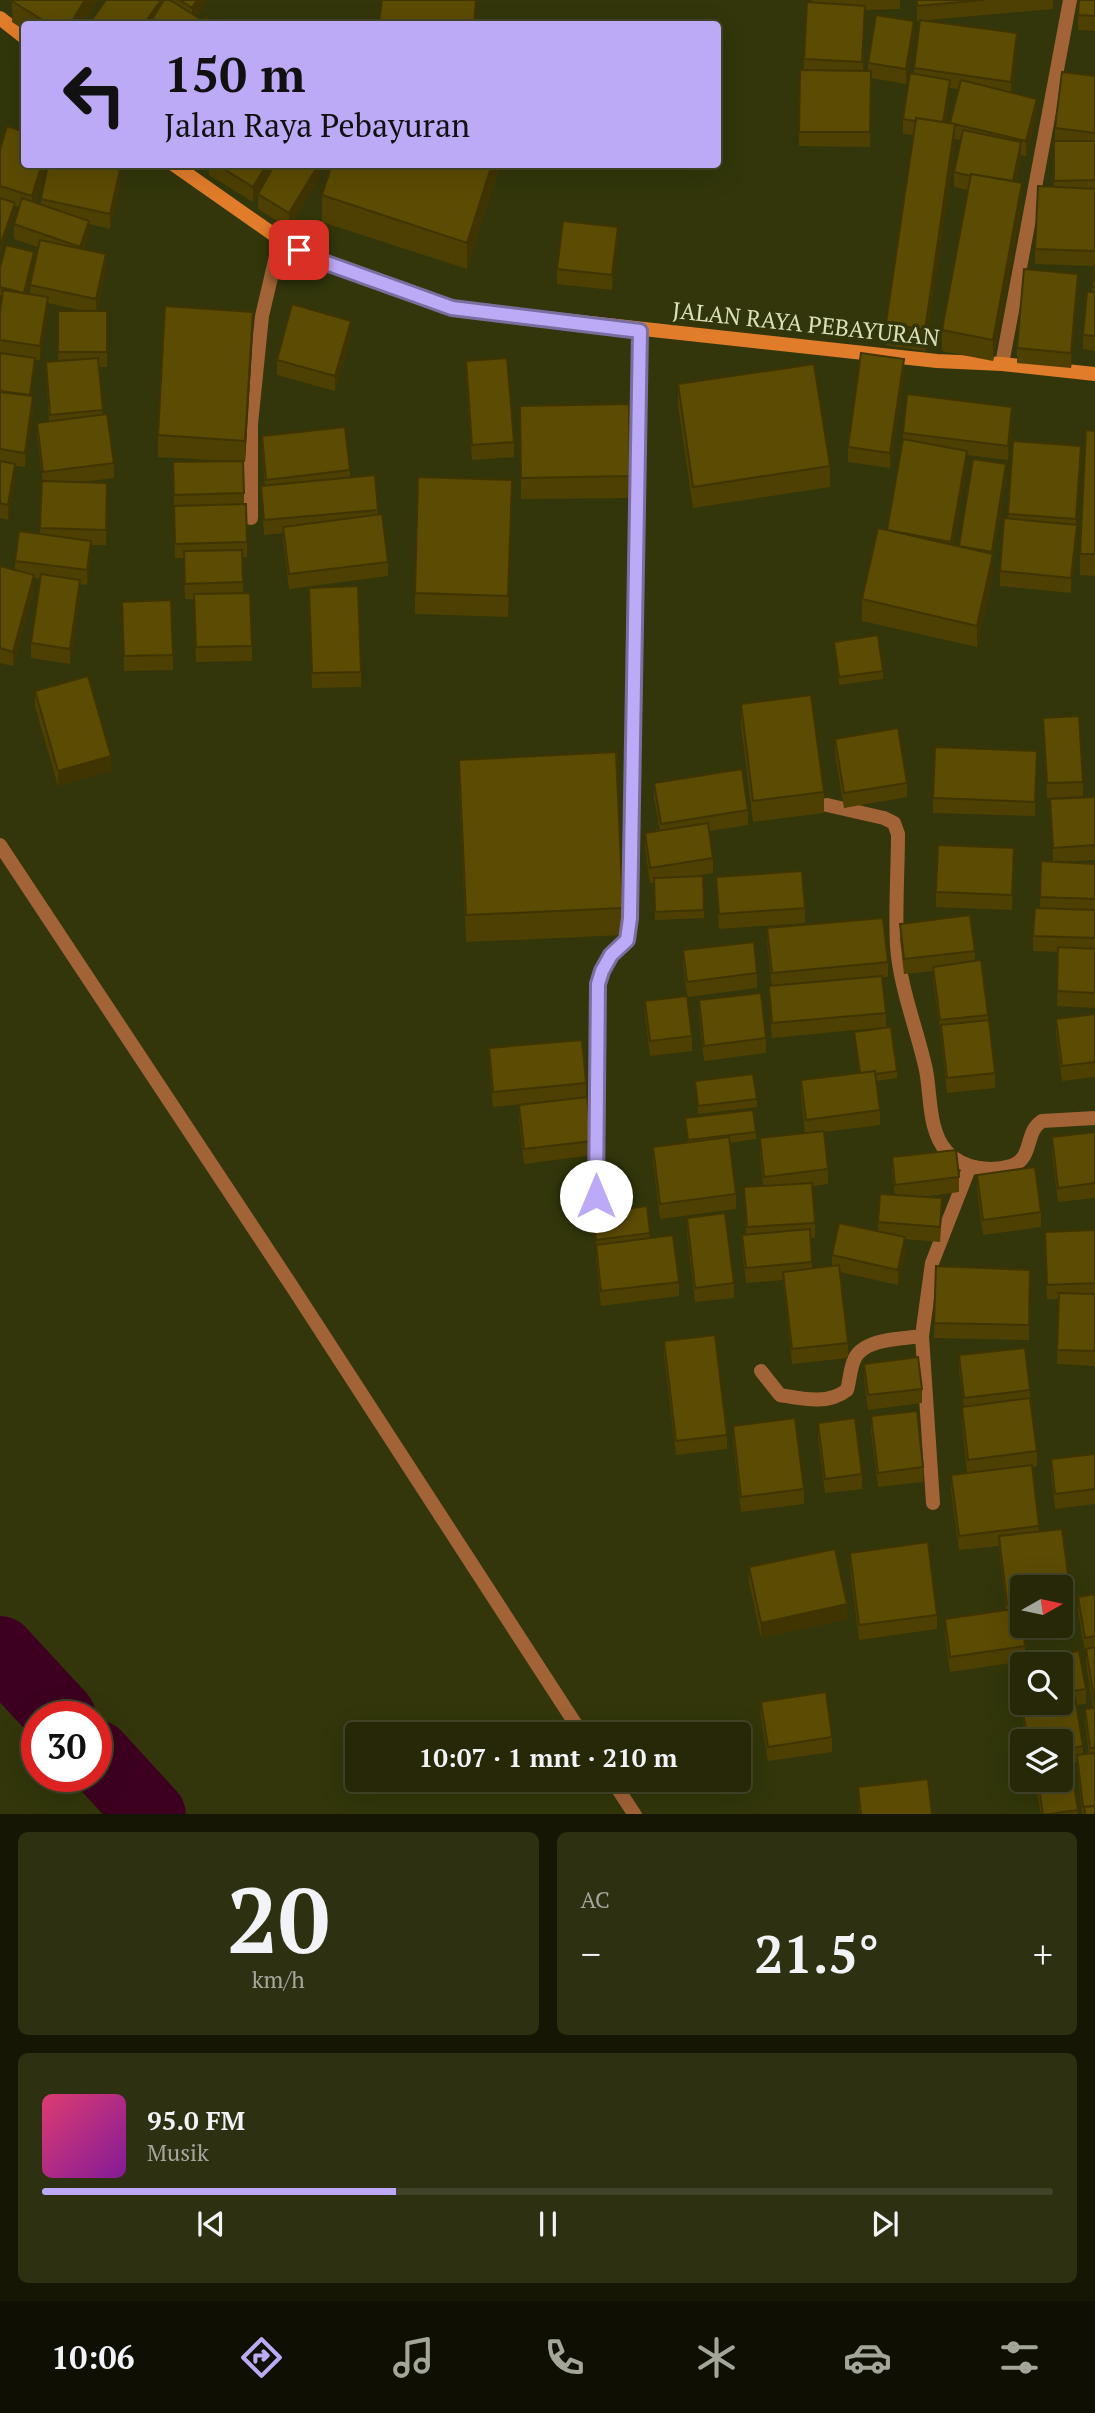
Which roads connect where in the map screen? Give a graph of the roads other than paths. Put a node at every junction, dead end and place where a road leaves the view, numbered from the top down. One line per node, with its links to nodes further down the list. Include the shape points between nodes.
1 (1070, 0): 7 (street)
2 (0, 18): 3 (main road)
3 (21, 35)
4 (179, 168): 5 (main road, JALAN RAYA PEBAYURAN)
5 (279, 239): 6 (main road, JALAN RAYA PEBAYURAN, via 318,260 452,308); 9 (street, via 262,316 251,424)
6 (640, 331): 7 (main road, JALAN RAYA PEBAYURAN, via 937,361); 14 (street, via 630,918 627,940 611,955 598,984)
7 (1002, 363): 8 (main road, JALAN RAYA PEBAYURAN)
8 (1095, 374)
9 (251, 518)
10 (827, 805): 13 (street, via 894,823 898,834 897,947 936,1133 947,1152)
11 (0, 845): 18 (street)
12 (1095, 1118): 13 (street, via 1042,1121 1035,1125 1023,1160 994,1170)
13 (970, 1166): 15 (street, via 932,1263)
14 (596, 1196)
15 (922, 1336): 16 (street, via 862,1349 855,1358 847,1391 836,1399 780,1395); 17 (street)
16 (761, 1371)
17 (933, 1503)
18 (574, 1722)
19 (620, 1792): 20 (street)
20 (634, 1814)

